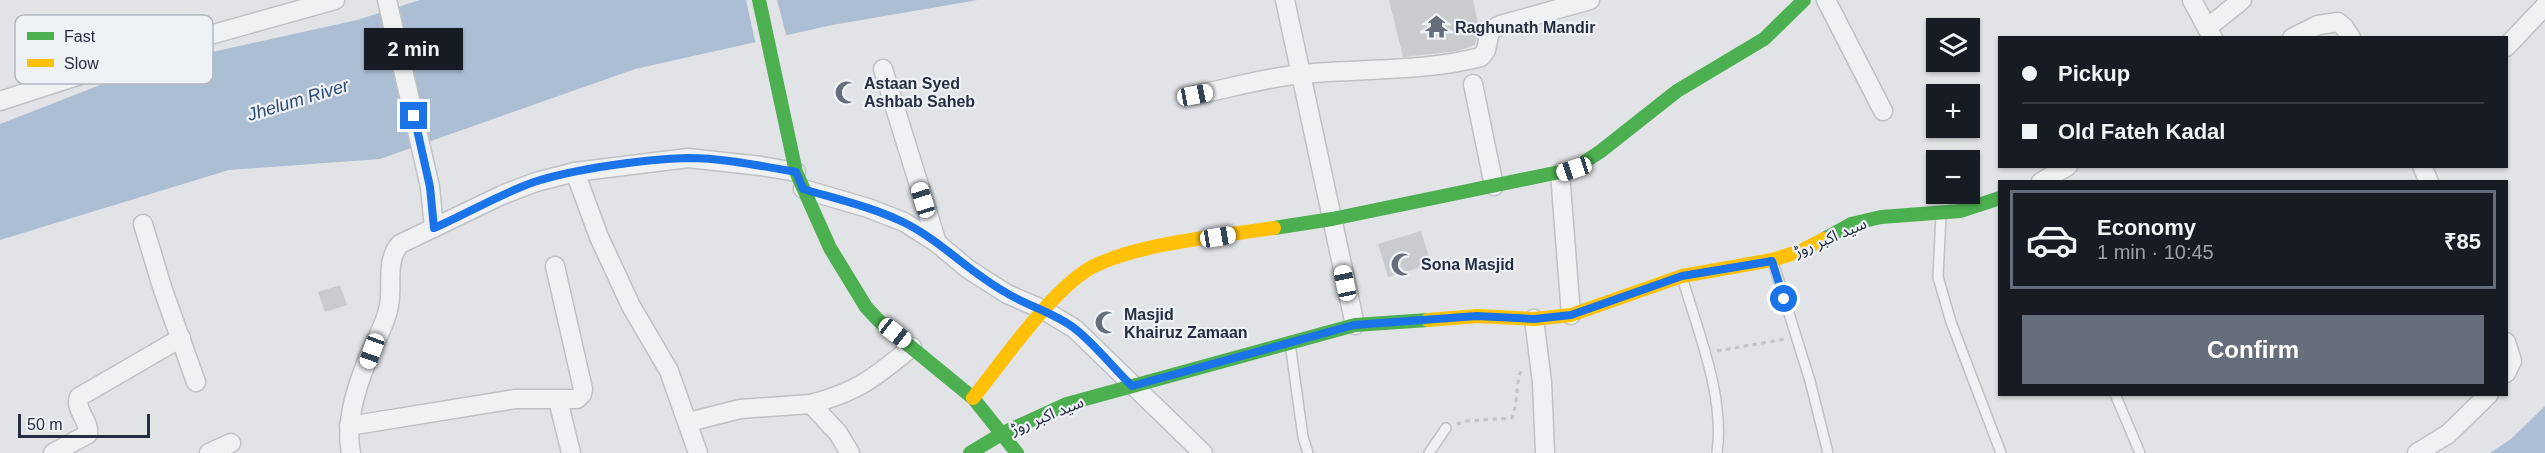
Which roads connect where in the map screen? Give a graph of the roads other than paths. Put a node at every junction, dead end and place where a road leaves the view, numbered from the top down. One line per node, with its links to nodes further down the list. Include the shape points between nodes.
1 (335, 0): 12 (street)
2 (387, 0): 33 (street, via 425,163)
3 (759, 0): 27 (street)
4 (1285, 0): 17 (street)
5 (1590, 0): 17 (street, via 1500,25 1490,31 1481,57 1434,66)
6 (1804, 0): 25 (street, via 1757,44 1678,90 1601,152)
7 (1826, 0): 22 (street)
8 (2192, 0): 11 (street)
9 (2242, 0): 11 (street)
10 (2545, 6): 15 (street)
11 (2210, 33)
12 (213, 34)
13 (2296, 36): 14 (street, via 2318,25 2338,22)
14 (2350, 36)
15 (2508, 45)
16 (883, 69): 34 (street)
17 (1301, 74): 20 (street); 31 (street)
18 (53, 84): 21 (street)
19 (1473, 84): 28 (street)
20 (1195, 95)
21 (0, 101)
22 (1883, 111)
23 (2065, 168): 26 (street)
24 (575, 172): 27 (street, via 688,158 761,166); 33 (street, via 502,195); 54 (street, via 599,237 631,306 669,371)
25 (1560, 173): 28 (street); 39 (street)
26 (2045, 180)
27 (800, 181): 34 (street, via 904,222); 44 (street, via 830,248 866,307)
28 (1494, 186): 31 (street)
29 (1998, 199): 30 (street, سید اکبر روڑ)
30 (1941, 213): 35 (street, سید اکبر روڑ, via 1881,217 1851,224 1801,251); 73 (lane, via 1938,277)
31 (1332, 219): 38 (street, via 1173,244 1114,258 1078,277); 41 (street)
32 (143, 224): 42 (street)
33 (434, 228): 55 (street, via 394,250 386,323 364,372)
34 (937, 243): 38 (street, via 1007,294)
35 (1772, 261): 37 (street, سید اکبر روڑ); 72 (lane)
36 (555, 266): 52 (street, via 583,389 577,399)
37 (1682, 276): 39 (street, سید اکبر روڑ); 71 (lane, via 1718,411)
38 (1044, 310): 48 (street, via 1074,329); 51 (street)
39 (1571, 315): 40 (street, سید اکبر روڑ)
40 (1534, 319): 41 (street, سید اکبر روڑ, via 1477,316); 70 (street)
41 (1354, 325): 43 (street, سید اکبر روڑ)
42 (181, 338): 47 (street); 59 (street, via 79,397 77,402 89,426 88,434)
43 (1290, 343): 48 (street, سید اکبر روڑ); 68 (lane)
44 (912, 347): 51 (street); 53 (street, via 871,381)
45 (2508, 348): 46 (street, via 2512,361)
46 (2508, 369)
47 (196, 382)
48 (1132, 386): 57 (street, سید اکبر روڑ, via 1068,404); 67 (street)
49 (2116, 396): 74 (lane)
50 (2487, 396): 75 (street, via 2448,434)
51 (973, 398): 57 (street)
52 (558, 400): 55 (street, via 515,399); 62 (street)
53 (811, 404): 54 (street, via 740,409); 64 (street, via 838,433)
54 (689, 422): 63 (street)
55 (349, 426): 61 (street)
56 (1446, 428): 69 (lane)
57 (1003, 433): 65 (street, سید اکبر روڑ); 66 (street)
58 (231, 443): 60 (street)
59 (53, 453)
60 (209, 453)
61 (351, 453)
62 (571, 453)
63 (698, 453)
64 (850, 453)
65 (970, 453)
66 (1017, 453)
67 (1203, 453)
68 (1308, 453)
69 (1429, 453)
70 (1545, 453)
71 (1717, 453)
72 (1828, 453)
73 (2001, 453)
74 (2140, 453)
75 (2416, 453)

